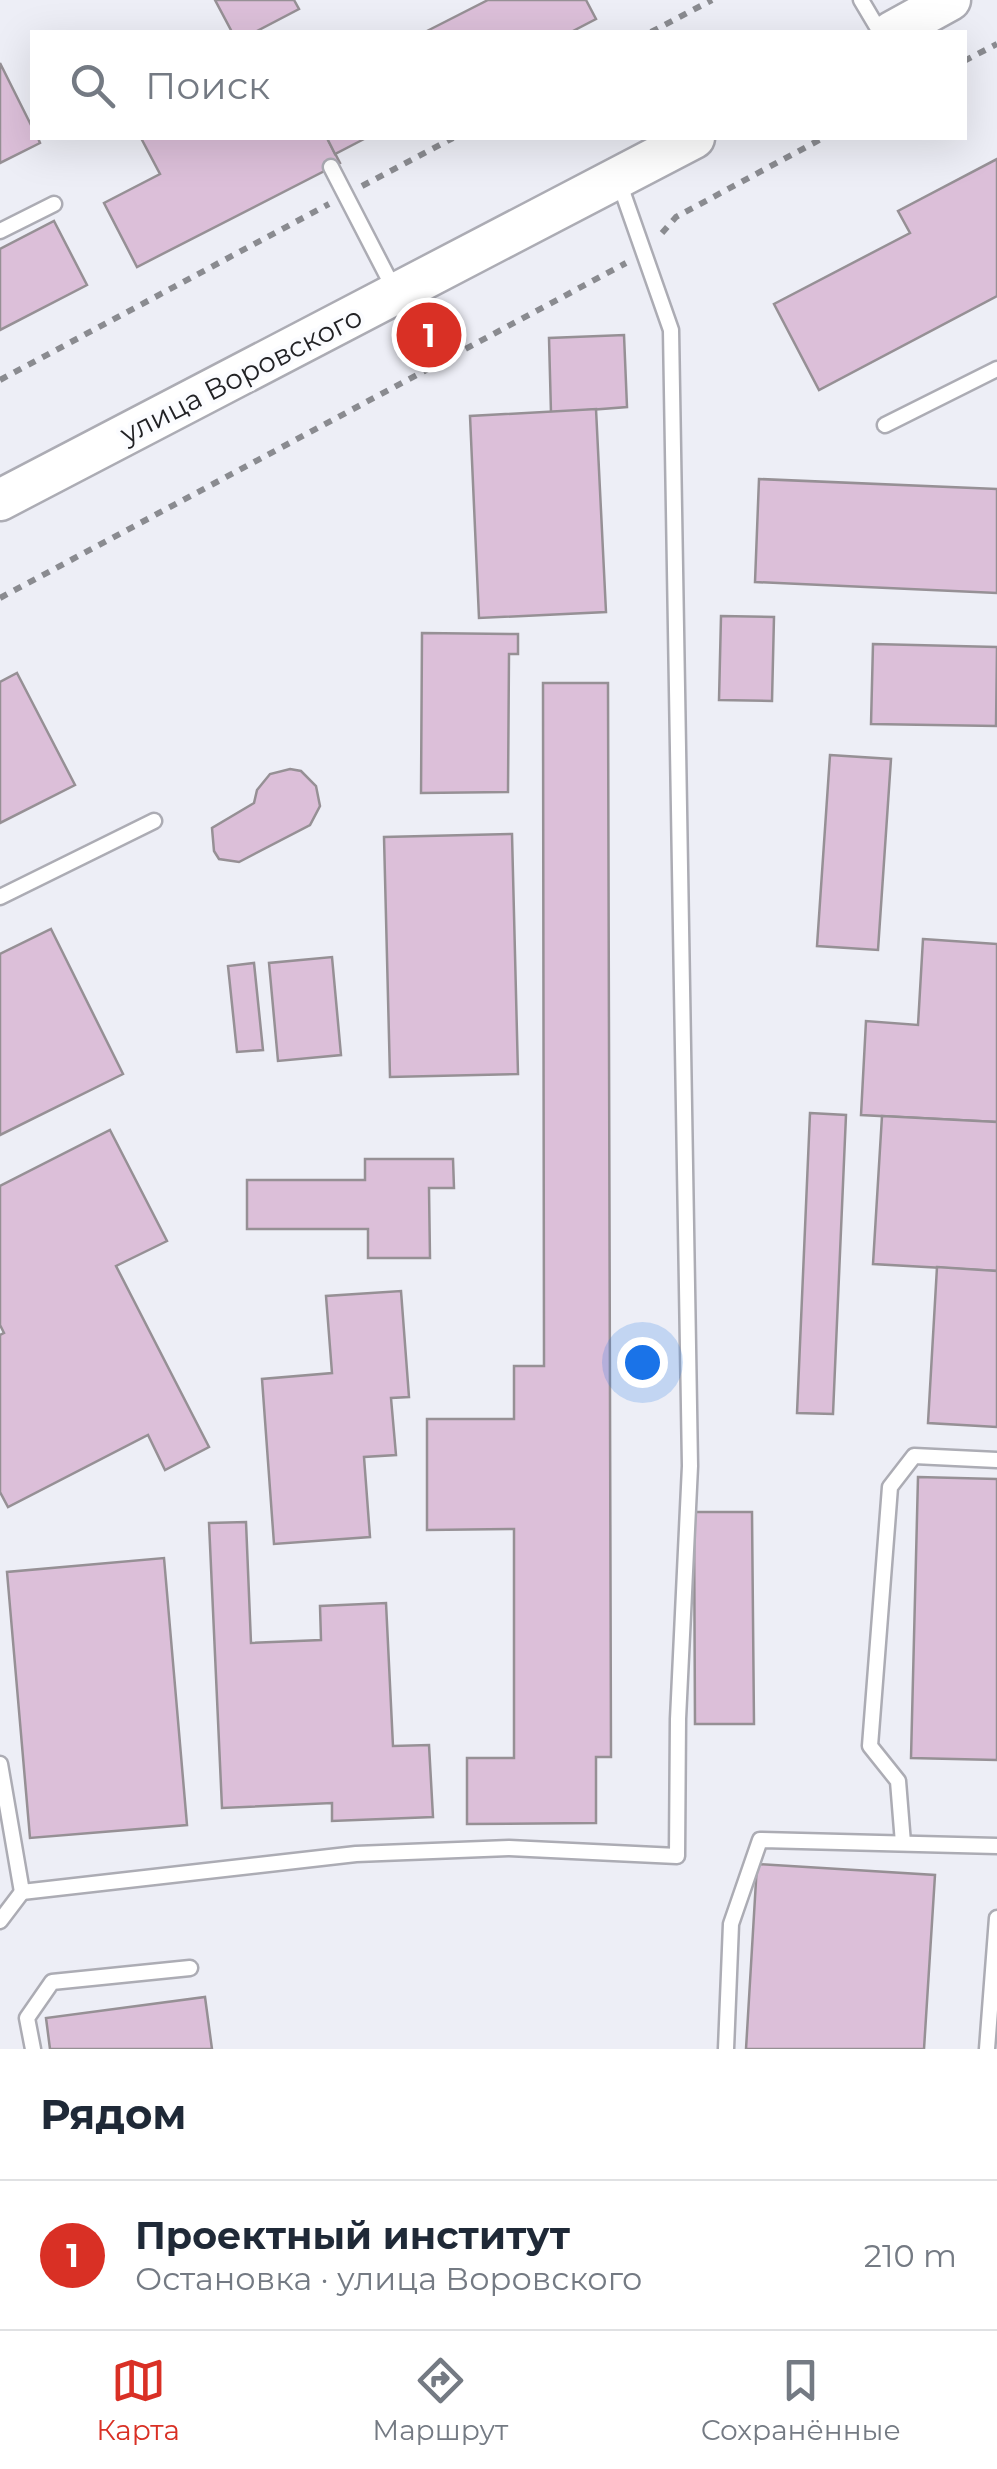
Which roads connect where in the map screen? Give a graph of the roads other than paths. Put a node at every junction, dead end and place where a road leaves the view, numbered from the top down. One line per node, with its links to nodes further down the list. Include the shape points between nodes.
1 (862, 0): 3 (lane)
2 (950, 0): 4 (main road)
3 (879, 30)
4 (896, 30)
5 (690, 140): 7 (main road, улица Воровского)
6 (331, 167): 10 (lane)
7 (618, 178): 10 (main road, улица Воровского); 20 (lane, via 670,330 690,1466 677,1856 509,1848 356,1854)
8 (54, 204): 9 (lane)
9 (0, 232)
10 (396, 294): 13 (main road, улица Воровского)
11 (997, 369): 12 (lane)
12 (885, 425)
13 (0, 500)
14 (154, 821): 15 (lane)
15 (0, 897)
16 (997, 1460): 18 (lane, via 914,1456 890,1487 870,1746 898,1782)
17 (0, 1764): 20 (lane)
18 (903, 1844): 19 (lane); 25 (lane, via 760,1840 732,1924)
19 (997, 1846)
20 (22, 1892): 22 (lane)
21 (997, 1918): 26 (lane)
22 (0, 1921)
23 (190, 1968): 24 (lane, via 52,1982 27,2018)
24 (33, 2049)
25 (726, 2049)
26 (987, 2049)

